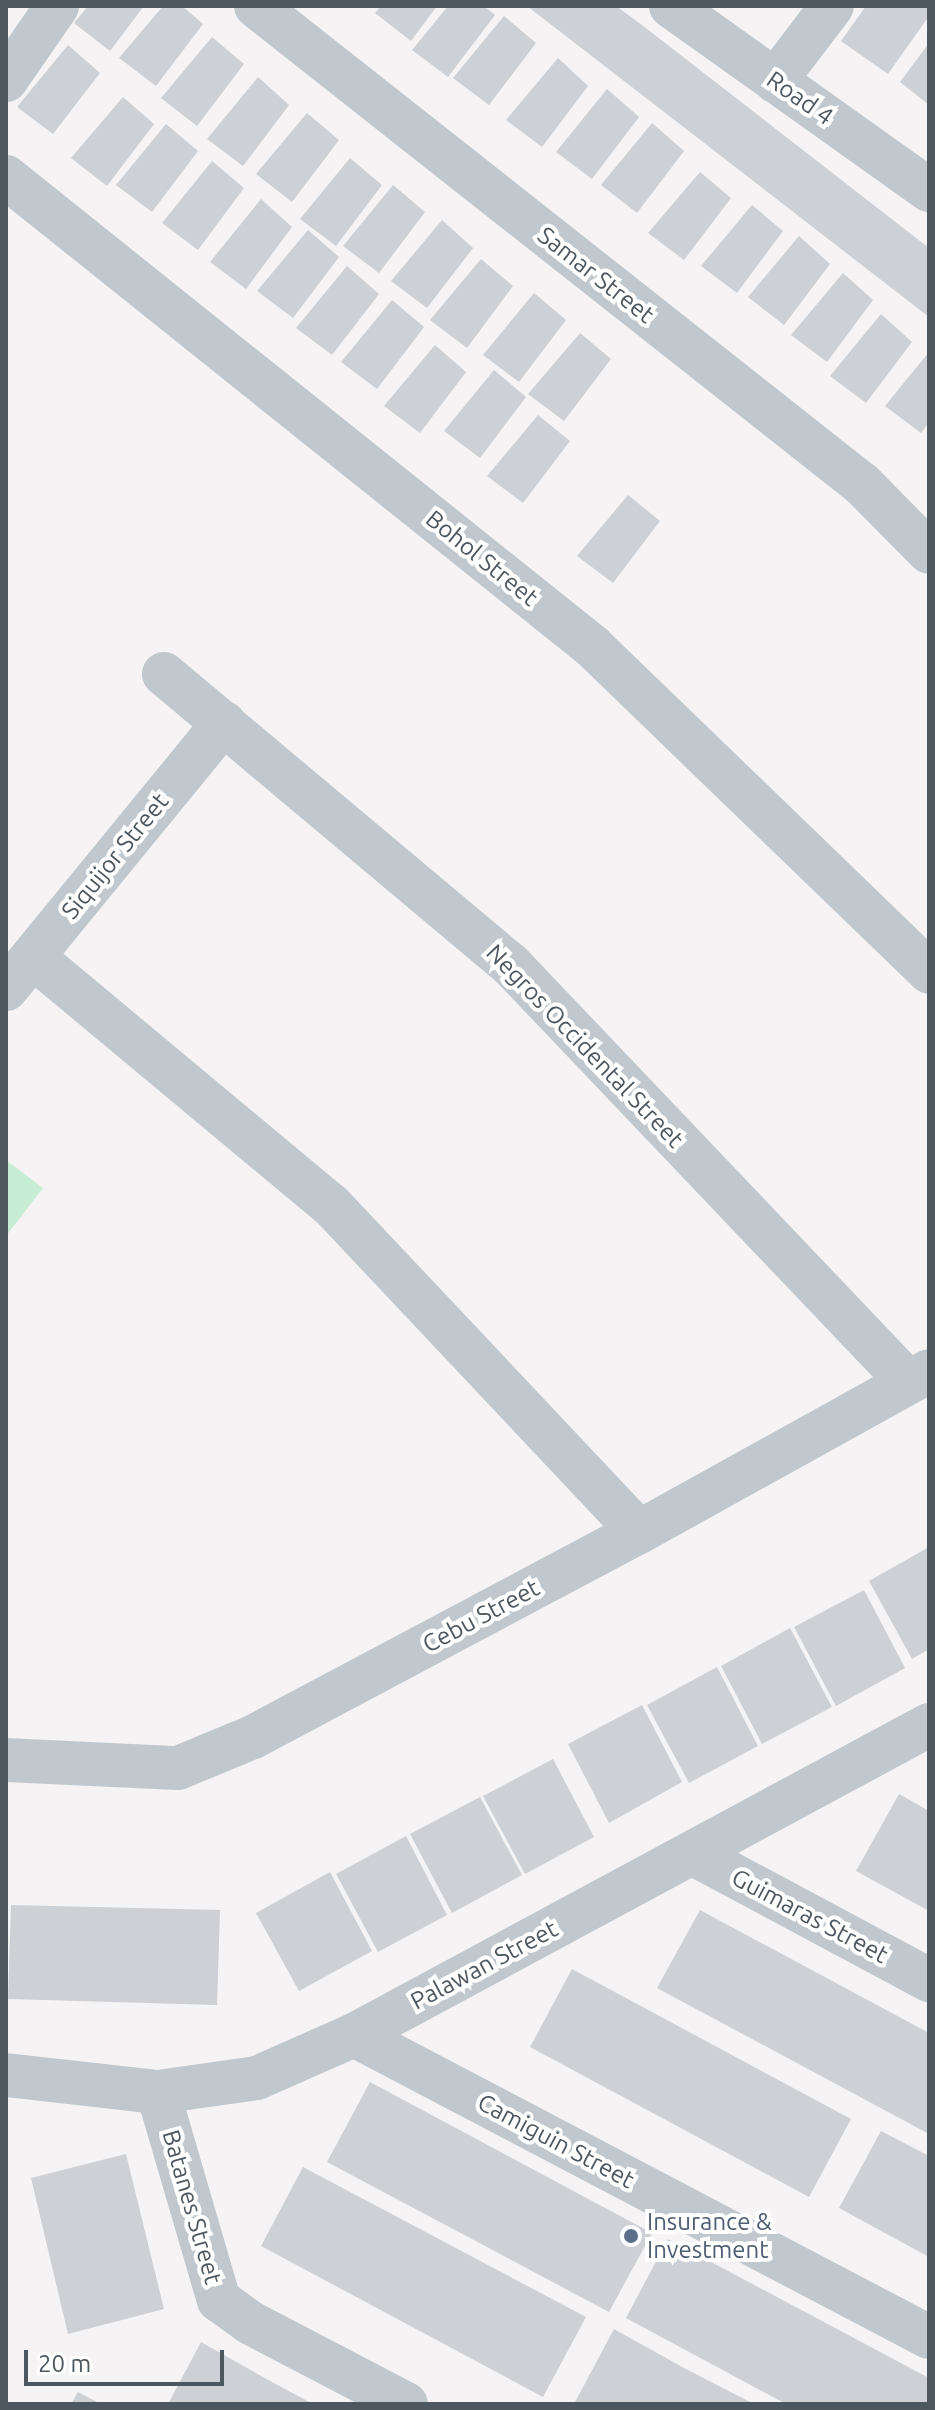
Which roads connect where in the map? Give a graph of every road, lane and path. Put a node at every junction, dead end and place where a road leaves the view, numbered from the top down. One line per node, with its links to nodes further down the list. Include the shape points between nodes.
1 (57, 6): 5 (street)
2 (256, 6): 9 (street, Samar Street, via 862,484)
3 (671, 6): 6 (street, Road 4)
4 (832, 6): 6 (street)
5 (6, 80)
6 (775, 81): 8 (street, Road 4)
7 (6, 177): 12 (street, Bohol Street, via 592,646)
8 (929, 190)
9 (929, 552)
10 (164, 674): 11 (street, Negros Occidental Street)
11 (224, 723): 13 (street, Siquijor Street); 14 (street, Negros Occidental Street, via 510,964)
12 (929, 972)
13 (19, 973): 15 (street, via 331,1205)
14 (918, 1377): 15 (street, Cebu Street)
15 (639, 1532): 17 (street, Cebu Street, via 253,1737 178,1768)
16 (929, 1725): 18 (street, Palawan Street)
17 (6, 1760)
18 (692, 1853): 19 (street, Guimaras Street); 20 (street, Palawan Street)
19 (929, 1980)
20 (354, 2035): 22 (street, Palawan Street, via 257,2078); 23 (street, Camiguin Street)
21 (6, 2075): 22 (street, Palawan Street)
22 (158, 2092): 24 (street, Batanes Street, via 219,2300 241,2318)
23 (929, 2337)
24 (406, 2404)

